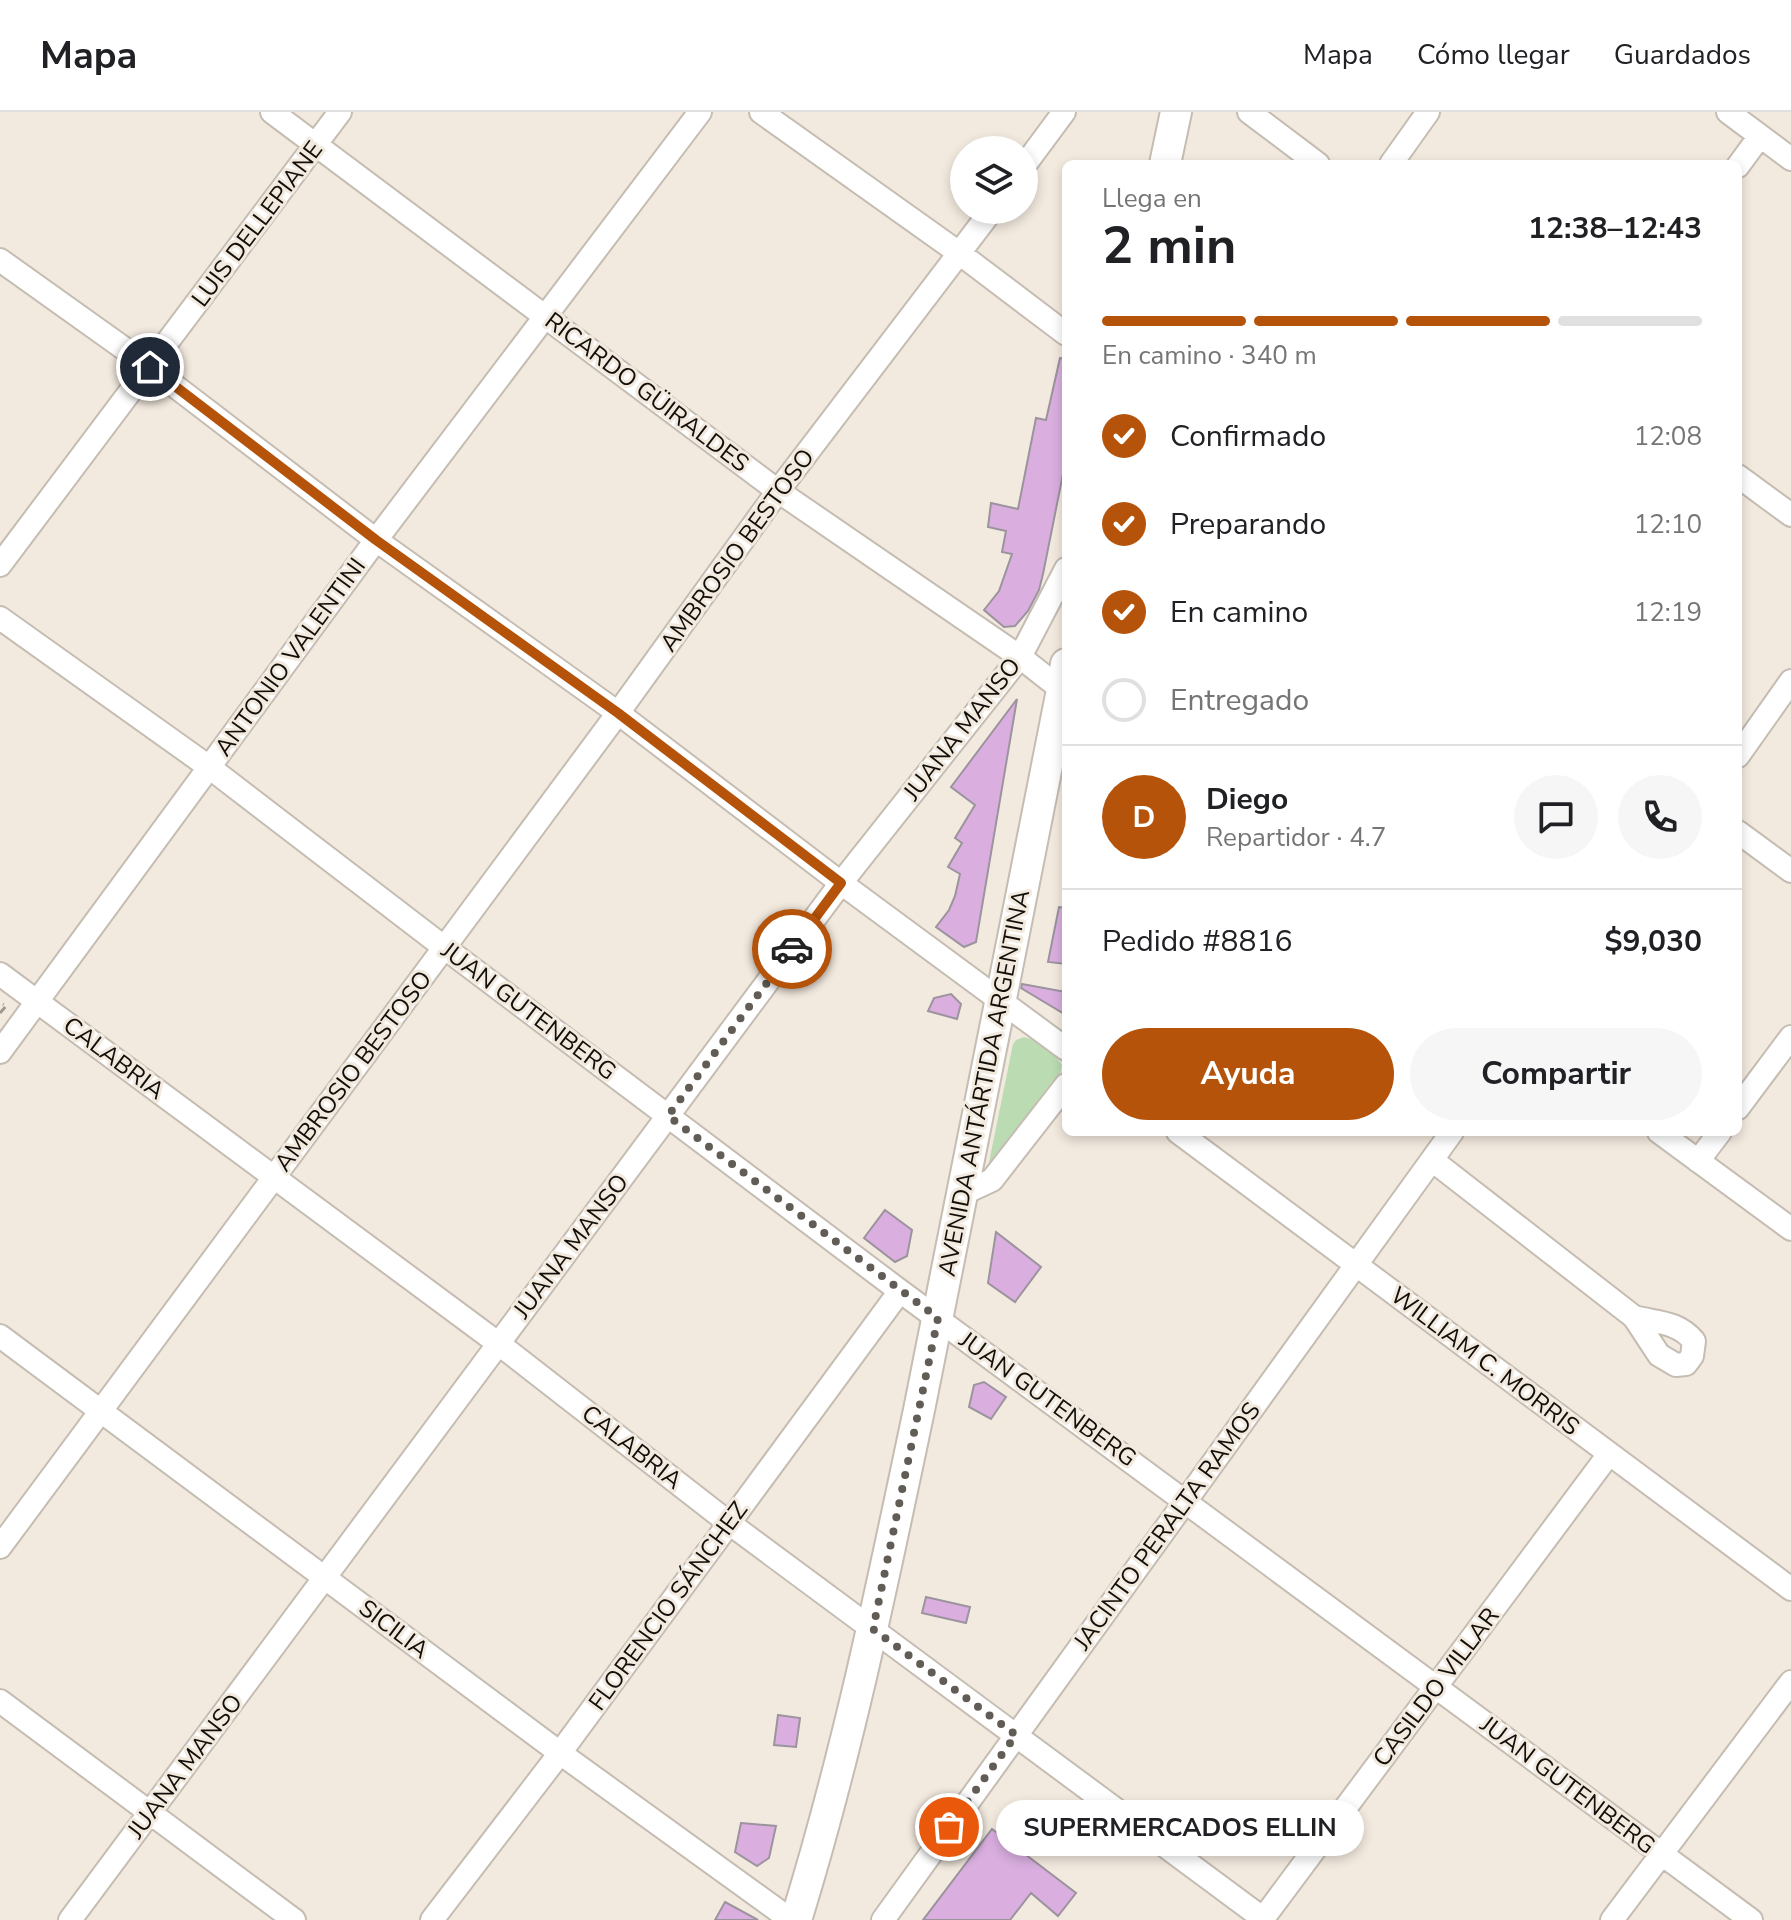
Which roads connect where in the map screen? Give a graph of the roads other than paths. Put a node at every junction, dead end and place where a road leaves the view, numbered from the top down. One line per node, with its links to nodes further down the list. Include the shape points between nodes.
1 (272, 112): 11 (street, RICARDO GÜIRALDES)
2 (340, 112): 11 (street, LUIS DELLEPIANE)
3 (700, 112): 21 (street, ANTONIO VALENTINI)
4 (761, 112): 19 (street)
5 (1064, 112): 12 (street)
6 (1176, 112): 14 (main road)
7 (1249, 112): 15 (street)
8 (1428, 112): 16 (street)
9 (1728, 112): 10 (street)
10 (1760, 136): 13 (street); 17 (street)
11 (315, 144): 21 (street, RICARDO GÜIRALDES); 23 (street, LUIS DELLEPIANE)
12 (1038, 147)
13 (1791, 159)
14 (1166, 160)
15 (1313, 160)
16 (1394, 160)
17 (1742, 161)
18 (981, 224): 19 (street, AMBROSIO BESTOSO)
19 (959, 253): 22 (street); 25 (street, AMBROSIO BESTOSO)
20 (0, 260): 23 (street)
21 (545, 316): 25 (street, RICARDO GÜIRALDES); 27 (street, ANTONIO VALENTINI)
22 (1062, 331)
23 (150, 367): 27 (street); 28 (street, LUIS DELLEPIANE)
24 (1742, 479): 26 (street)
25 (778, 491): 31 (street, RICARDO GÜIRALDES); 35 (street, AMBROSIO BESTOSO)
26 (1791, 515)
27 (376, 540): 35 (street); 37 (street, ANTONIO VALENTINI)
28 (0, 565)
29 (1062, 577): 31 (street, JUANA MANSO)
30 (0, 618): 37 (street, JUAN GUTENBERG)
31 (1020, 657): 32 (street, RICARDO GÜIRALDES); 40 (street, JUANA MANSO)
32 (1062, 680)
33 (1791, 681): 36 (street)
34 (1062, 696): 43 (main road, AVENIDA ANTÁRTIDA ARGENTINA)
35 (618, 713): 40 (street); 41 (street, AMBROSIO BESTOSO)
36 (1742, 750)
37 (209, 767): 41 (street, JUAN GUTENBERG); 44 (street, ANTONIO VALENTINI)
38 (1742, 835): 39 (street)
39 (1791, 871)
40 (841, 883): 43 (street); 50 (street, JUANA MANSO)
41 (445, 948): 50 (street, JUAN GUTENBERG); 57 (street, AMBROSIO BESTOSO)
42 (0, 974): 44 (street, CALABRIA)
43 (999, 1001): 46 (street); 58 (main road, AVENIDA ANTÁRTIDA ARGENTINA)
44 (38, 1002): 47 (street, ANTONIO VALENTINI); 57 (street, CALABRIA)
45 (1791, 1037): 49 (street)
46 (1062, 1046)
47 (0, 1052)
48 (1062, 1090): 58 (street, via 992,1180)
49 (1742, 1103)
50 (668, 1116): 61 (street, JUAN GUTENBERG); 65 (street, JUANA MANSO)
51 (1183, 1136): 60 (street, WILLIAM C. MORRIS)
52 (1449, 1136): 55 (street, JACINTO PERALTA RAMOS)
53 (1664, 1136): 56 (street)
54 (1717, 1136): 56 (street)
55 (1432, 1160): 60 (street, JACINTO PERALTA RAMOS); 62 (street)
56 (1698, 1161): 59 (street)
57 (275, 1177): 65 (street, CALABRIA); 66 (street, AMBROSIO BESTOSO)
58 (962, 1194): 63 (main road, AVENIDA ANTÁRTIDA ARGENTINA)
59 (1791, 1229)
60 (1356, 1265): 67 (street, WILLIAM C. MORRIS); 68 (street, JACINTO PERALTA RAMOS)
61 (900, 1291): 63 (street, JUAN GUTENBERG); 69 (street, FLORENCIO SÁNCHEZ)
62 (1634, 1317)
63 (938, 1318): 68 (street, JUAN GUTENBERG); 73 (main road, AVENIDA ANTÁRTIDA ARGENTINA)
64 (0, 1336): 66 (street, SICILIA)
65 (499, 1344): 69 (street, CALABRIA); 71 (street, JUANA MANSO)
66 (101, 1411): 70 (street, AMBROSIO BESTOSO); 71 (street, SICILIA)
67 (1609, 1454): 72 (street, WILLIAM C. MORRIS); 75 (street, CASILDO VILLAR)
68 (1186, 1500): 75 (street, JUAN GUTENBERG); 77 (street, JACINTO PERALTA RAMOS)
69 (729, 1523): 73 (street, CALABRIA); 78 (street, FLORENCIO SÁNCHEZ)
70 (0, 1547)
71 (325, 1578): 78 (street, SICILIA); 79 (street, JUANA MANSO)
72 (1791, 1589)
73 (873, 1629): 77 (street, CALABRIA); 84 (main road, AVENIDA ANTÁRTIDA ARGENTINA, via 829,1809)
74 (1791, 1682): 80 (street)
75 (1436, 1686): 80 (street, JUAN GUTENBERG); 86 (street, CASILDO VILLAR)
76 (0, 1701): 79 (street)
77 (1016, 1735): 85 (street, JACINTO PERALTA RAMOS); 86 (street, CALABRIA)
78 (560, 1753): 83 (street, FLORENCIO SÁNCHEZ); 84 (street, SICILIA)
79 (151, 1812): 81 (street, JUANA MANSO); 82 (street)
80 (1662, 1854): 87 (street); 88 (street, JUAN GUTENBERG)
81 (70, 1920)
82 (294, 1920)
83 (432, 1920)
84 (794, 1920)
85 (883, 1920)
86 (1263, 1920)
87 (1612, 1920)
88 (1751, 1920)

